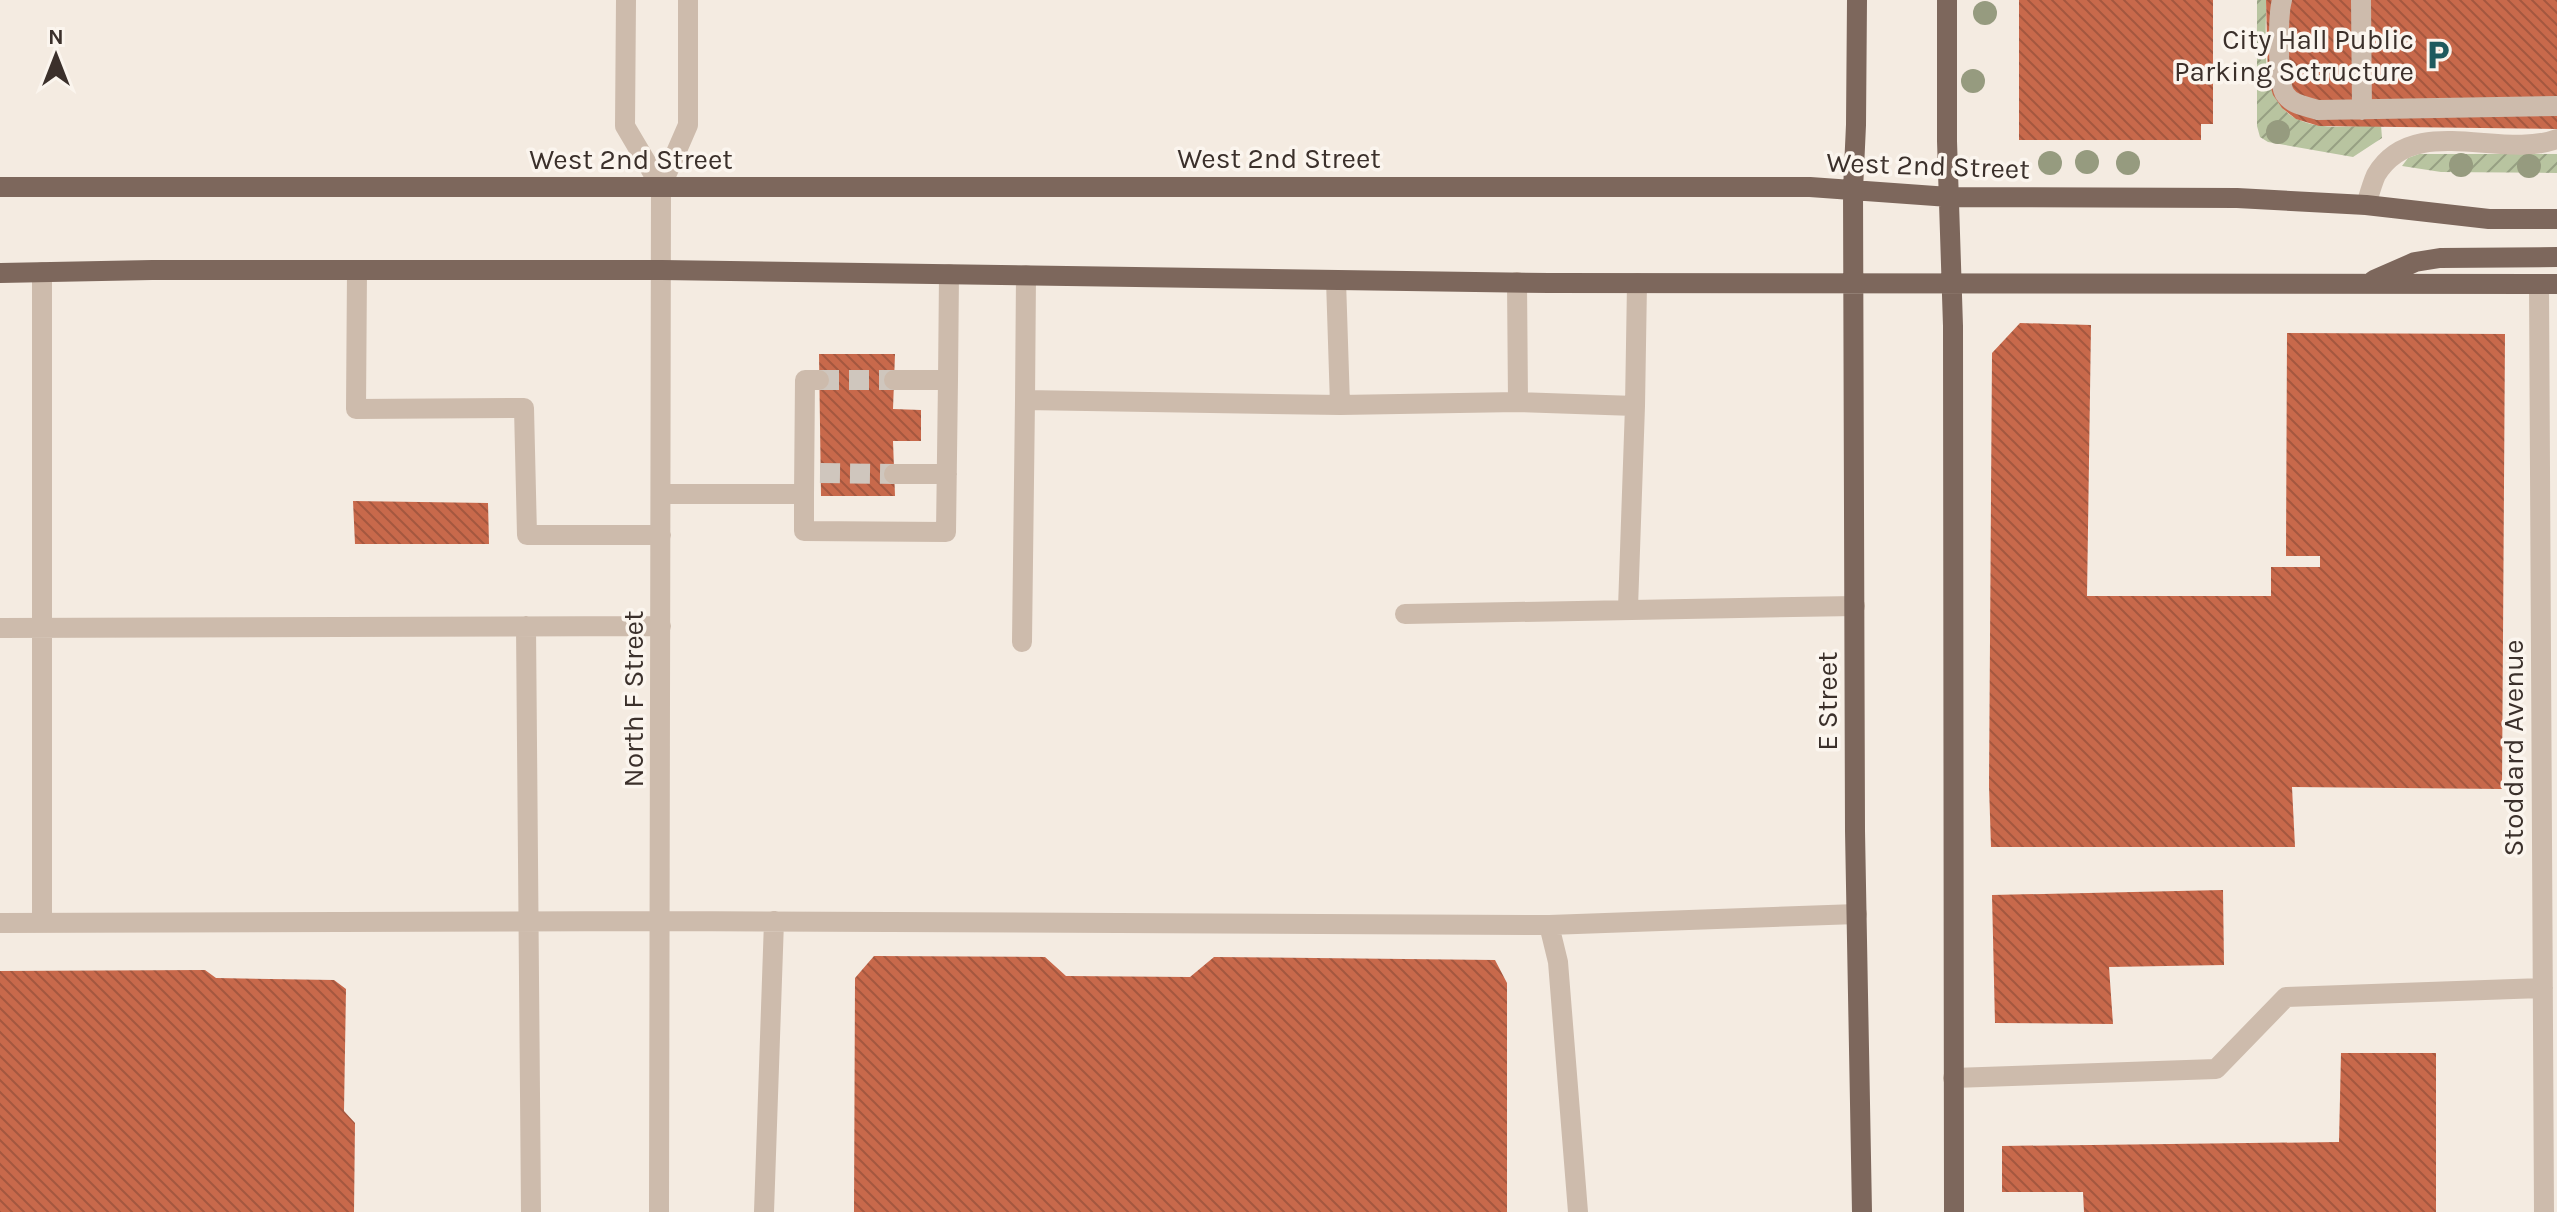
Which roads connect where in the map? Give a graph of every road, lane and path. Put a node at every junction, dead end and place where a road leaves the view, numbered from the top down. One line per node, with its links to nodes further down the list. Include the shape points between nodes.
1 (626, 0): 11 (street, via 625,126)
2 (688, 0): 11 (street, via 688,125)
3 (1857, 0): 12 (main road, E Street)
4 (1947, 0): 13 (main road)
5 (2282, 0): 8 (street, via 2282,91 2292,102 2318,110)
6 (2361, 0): 8 (street)
7 (2557, 106): 8 (street)
8 (2362, 110)
9 (2557, 139): 14 (street, via 2531,144 2410,144 2376,176)
10 (0, 187): 11 (main road, West 2nd Street)
11 (661, 187): 12 (main road, West 2nd Street); 18 (street, North F Street)
12 (1853, 190): 13 (main road, West 2nd Street); 28 (main road, E Street)
13 (1949, 197): 14 (main road, West 2nd Street, via 2237,198); 26 (main road)
14 (2366, 205): 15 (main road, West 2nd Street, via 2489,219)
15 (2557, 219)
16 (2557, 257): 27 (main road, via 2440,258 2415,262)
17 (357, 270): 18 (main road); 19 (main road); 42 (street, via 356,409 524,408 527,535)
18 (662, 270): 21 (main road); 39 (street, North F Street)
19 (42, 272): 20 (main road); 49 (street)
20 (0, 273)
21 (949, 274): 22 (main road); 32 (street)
22 (1026, 275): 23 (main road); 33 (street)
23 (1336, 280): 24 (main road); 35 (street)
24 (1517, 282): 25 (main road); 34 (street)
25 (1637, 283): 28 (main road); 36 (street)
26 (1952, 283): 27 (main road); 28 (main road); 59 (main road)
27 (2366, 283): 29 (main road)
28 (1854, 284): 43 (main road, E Street)
29 (2548, 284): 41 (street, Stoddard Avenue)
30 (819, 380): 40 (street, via 805,380 812,473)
31 (894, 380): 32 (street)
32 (948, 380): 38 (street)
33 (1025, 400): 35 (street); 50 (street)
34 (1518, 402): 35 (street); 36 (street)
35 (1340, 405)
36 (1635, 406): 44 (street)
37 (894, 474): 38 (street)
38 (947, 474): 40 (street, via 946,532 804,531)
39 (661, 494): 40 (street); 42 (street, North F Street)
40 (804, 494)
41 (2548, 517): 58 (street, Stoddard Avenue)
42 (661, 535): 47 (street, North F Street)
43 (1855, 606): 44 (street); 51 (main road, E Street)
44 (1628, 608): 45 (street)
45 (1405, 614)
46 (526, 626): 47 (street); 49 (street); 52 (street)
47 (661, 626): 53 (street, North F Street)
48 (0, 628): 49 (street)
49 (40, 628): 56 (street)
50 (1022, 642)
51 (1857, 914): 57 (street); 64 (main road, E Street)
52 (529, 921): 53 (street); 56 (street); 60 (street)
53 (661, 921): 54 (street); 61 (street, North F Street)
54 (774, 921): 57 (street); 62 (street)
55 (0, 923): 56 (street)
56 (42, 923)
57 (1549, 925): 63 (street, via 1558,962)
58 (2543, 988): 59 (street, via 2286,997 2216,1069); 66 (street, Stoddard Avenue)
59 (1953, 1078): 65 (main road)
60 (531, 1212)
61 (659, 1212)
62 (764, 1212)
63 (1578, 1212)
64 (1862, 1212)
65 (1954, 1212)
66 (2544, 1212)

